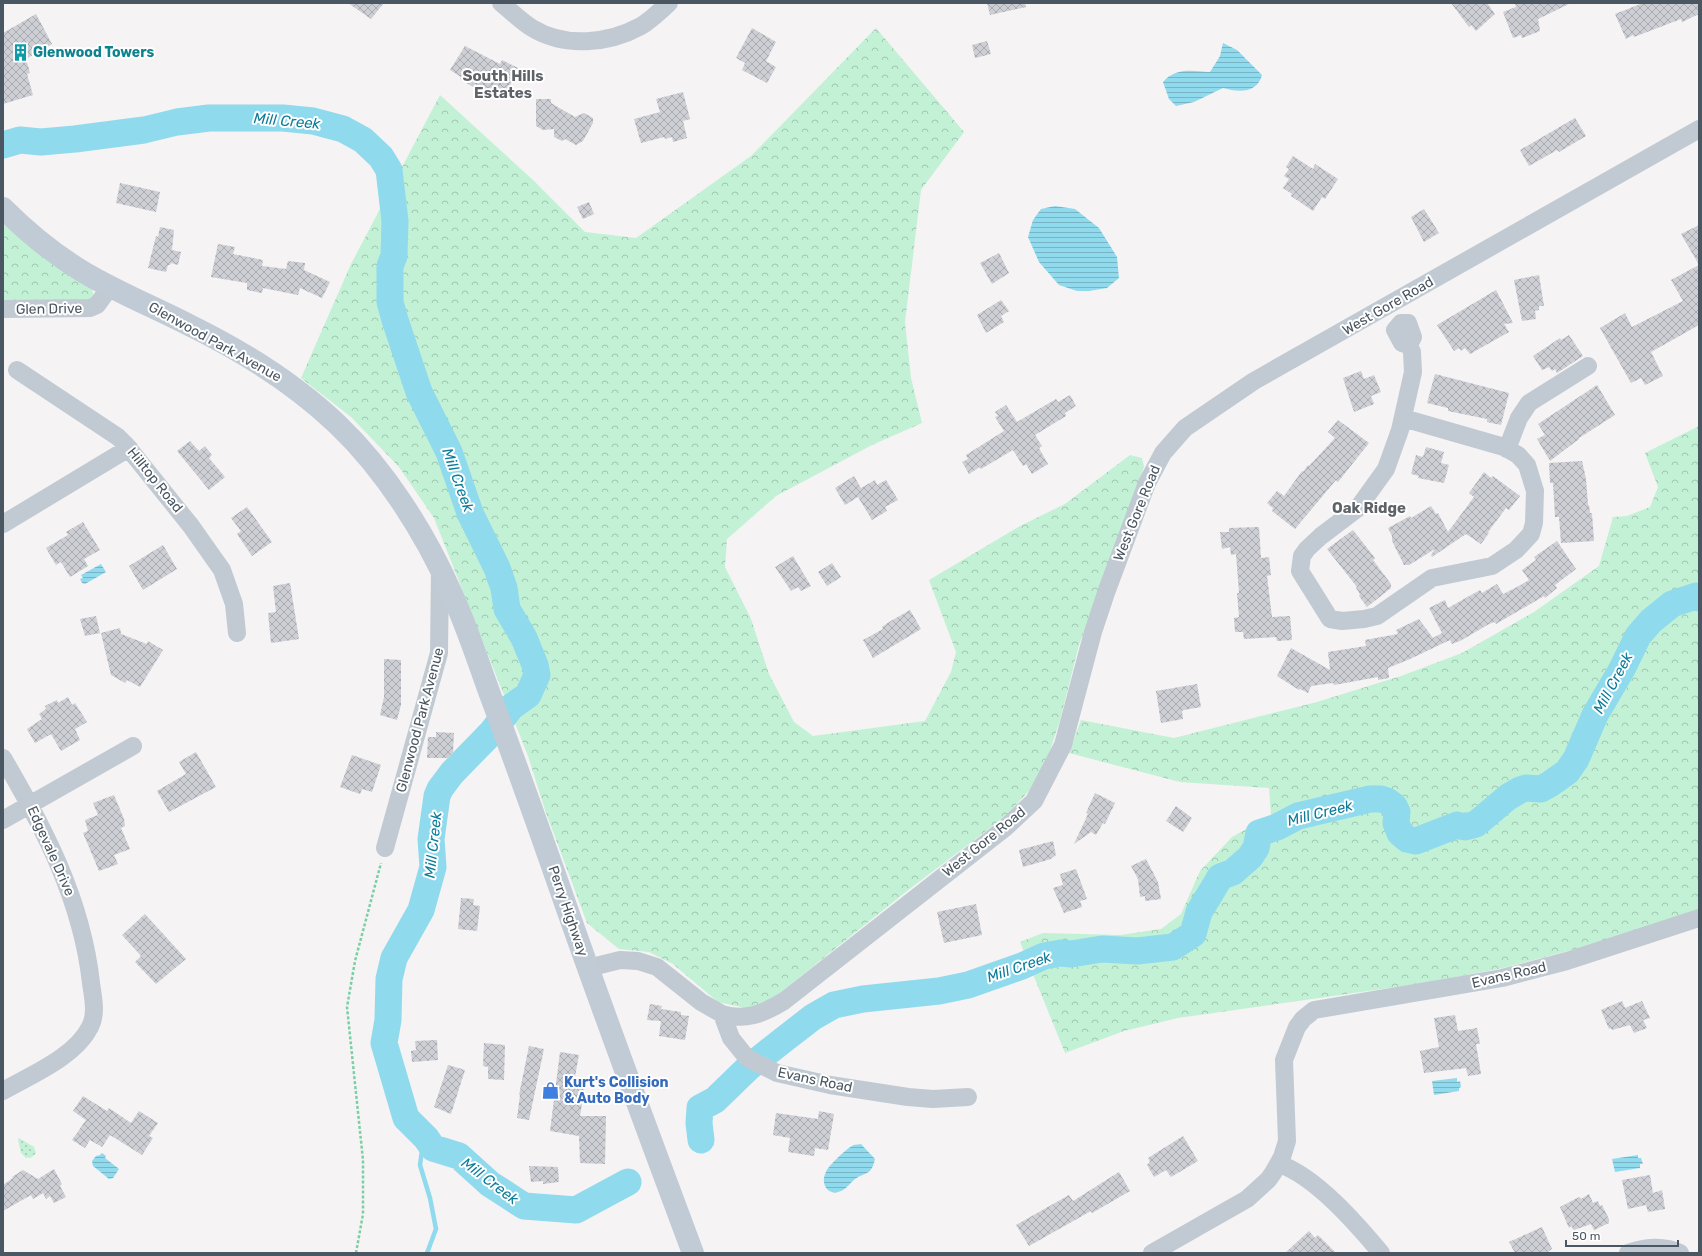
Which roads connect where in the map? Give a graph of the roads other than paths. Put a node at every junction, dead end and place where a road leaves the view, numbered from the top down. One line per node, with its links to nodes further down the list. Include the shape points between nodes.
1 (501, 3): 2 (street, via 533,28 574,41 595,41 640,26 656,16)
2 (669, 3)
3 (1699, 129): 6 (street, West Gore Road)
4 (3, 208): 5 (main road, Glenwood Park Avenue, via 43,244)
5 (110, 287): 7 (street, Glen Drive, via 97,305 90,308); 14 (main road, Glenwood Park Avenue, via 196,328 244,355 290,384 314,403 340,427 387,482 413,519)
6 (1390, 306): 10 (street, via 1401,323 1395,330 1402,343 1409,345 1412,352 1413,372); 23 (street, West Gore Road, via 1217,404 1185,428 1163,453 1148,483 1107,590 1063,745 1034,801 1005,828 784,1001 760,1013 742,1018)
7 (3, 309)
8 (1588, 366): 12 (street, via 1529,403 1519,418)
9 (17, 370): 11 (street, Hilltop Road, via 118,437)
10 (1403, 418): 12 (street); 12 (street, via 1392,455 1374,487 1358,508 1321,536 1302,556 1300,571 1330,619 1342,621 1377,616 1432,578 1481,570 1516,550 1531,534 1535,504 1527,465 1518,455)
11 (129, 448): 13 (street); 15 (street, Hilltop Road, via 183,515 222,570 233,600)
12 (1507, 449)
13 (3, 524)
14 (440, 570): 20 (street, Glenwood Park Avenue, via 439,653); 22 (main road, Perry Highway, via 452,594 515,761)
15 (238, 633)
16 (133, 746): 18 (street)
17 (3, 758): 18 (street, Edgevale Drive)
18 (30, 804): 19 (street); 24 (street, Edgevale Drive, via 64,874 81,928 90,975 93,1021 84,1037 70,1052)
19 (3, 820)
20 (385, 848)
21 (1699, 918): 26 (street, Evans Road, via 1574,959 1502,978 1314,1010 1297,1027 1284,1060 1287,1133 1286,1148)
22 (588, 968): 23 (street, via 620,960 647,963 667,974 701,1002); 27 (main road, Perry Highway)
23 (722, 1014): 25 (street, Evans Road, via 731,1038 747,1058 777,1073 830,1085 908,1097)
24 (3, 1091)
25 (968, 1097)
26 (1279, 1164): 28 (street, via 1268,1180 1247,1199); 29 (street, via 1296,1170 1316,1185)
27 (694, 1253)
28 (1152, 1253)
29 (1381, 1253)
30 (1628, 1253): 31 (street, via 1657,1247)
31 (1680, 1253)

